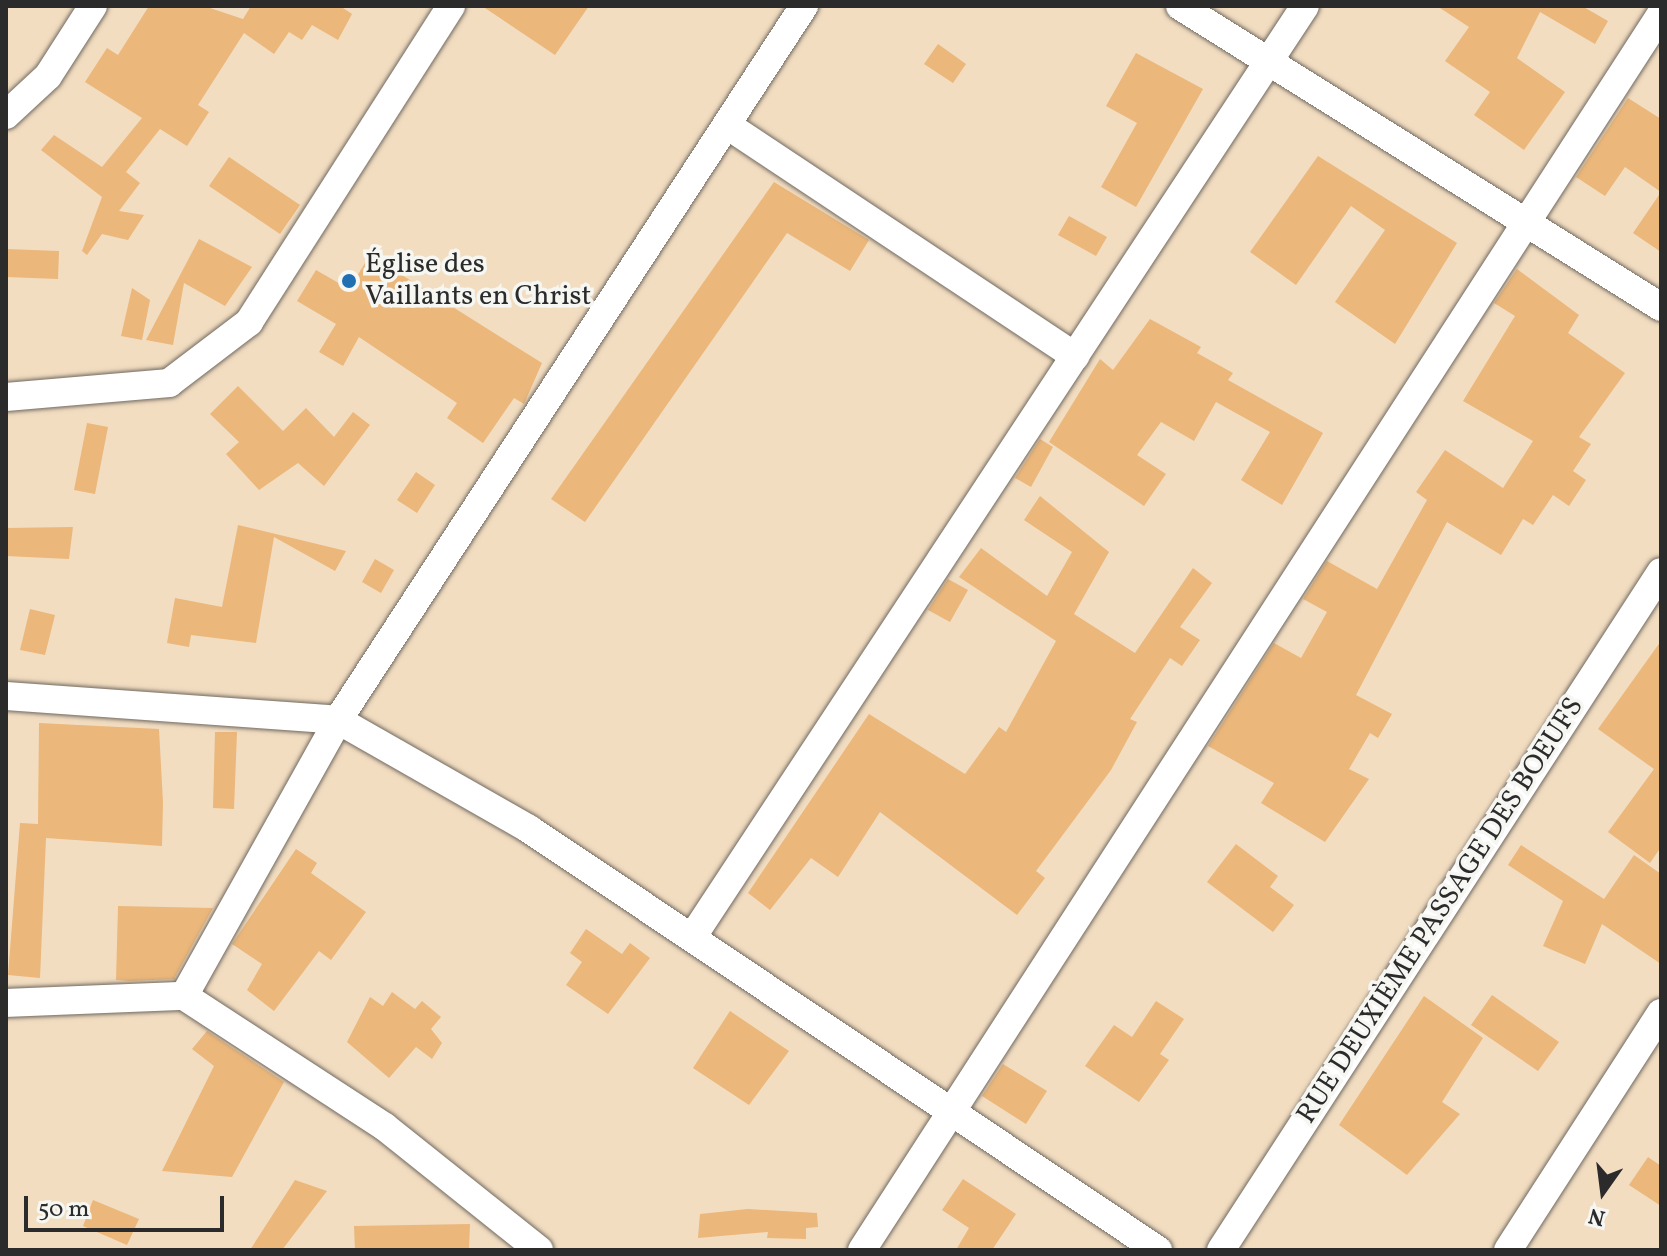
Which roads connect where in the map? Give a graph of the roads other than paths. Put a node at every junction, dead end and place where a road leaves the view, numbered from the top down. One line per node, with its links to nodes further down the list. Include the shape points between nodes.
1 (93, 6): 8 (street, via 48,76)
2 (451, 6): 13 (street, via 249,322 169,383)
3 (804, 6): 9 (street)
4 (1180, 6): 7 (street)
5 (1305, 6): 7 (street)
6 (1661, 14): 10 (street)
7 (1270, 62): 10 (street); 12 (street)
8 (6, 115)
9 (727, 125): 12 (street); 16 (street)
10 (1527, 221): 11 (street); 21 (street)
11 (1661, 307)
12 (1075, 356): 17 (street)
13 (6, 397)
14 (1661, 572): 25 (street, RUE DEUXIÈME PASSAGE DES BOEUFS)
15 (6, 696): 16 (street)
16 (338, 720): 17 (street, via 517,821); 18 (street)
17 (693, 936): 21 (street)
18 (184, 996): 19 (street); 22 (street, via 385,1127)
19 (6, 1003)
20 (1661, 1013): 26 (street)
21 (949, 1112): 23 (street); 24 (street)
22 (539, 1250)
23 (862, 1250)
24 (1158, 1250)
25 (1221, 1250)
26 (1508, 1250)

